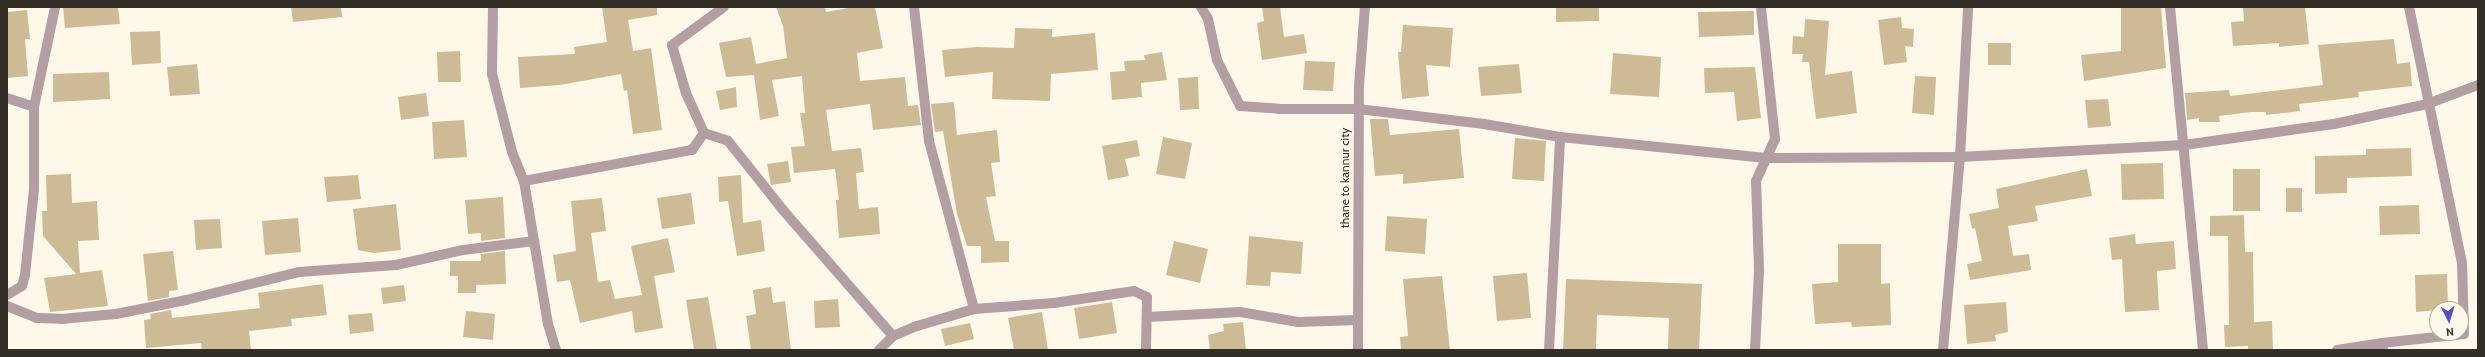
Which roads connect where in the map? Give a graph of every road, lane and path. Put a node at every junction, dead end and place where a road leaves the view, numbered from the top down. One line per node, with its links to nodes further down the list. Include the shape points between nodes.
1 (55, 7): 14 (street)
2 (493, 7): 21 (street, via 492,74 512,152)
3 (724, 7): 16 (street, via 672,45 686,93)
4 (914, 7): 25 (street, via 929,141)
5 (1201, 7): 15 (street, via 1208,19 1217,60 1240,106 1279,109)
6 (1365, 7): 15 (street, thane to kannur city)
7 (1761, 7): 20 (street, via 1775,139)
8 (1968, 7): 19 (street)
9 (2170, 7): 18 (street)
10 (2409, 7): 13 (street)
11 (2478, 85): 13 (street)
12 (7, 98): 14 (street)
13 (2427, 104): 18 (street, via 2334,124); 29 (street, via 2462,263 2464,334)
14 (34, 107): 23 (street, via 34,189 25,275 22,286)
15 (1358, 109): 17 (street, via 1484,124); 27 (street, thane to kannur city)
16 (704, 133): 21 (street, via 692,150); 28 (street, via 728,141 774,199)
17 (1560, 137): 20 (street); 34 (street)
18 (2184, 145): 19 (street); 37 (street)
19 (1960, 156): 20 (street); 36 (street)
20 (1766, 158): 35 (street, via 1756,181 1759,270)
21 (524, 181): 22 (street)
22 (534, 240): 24 (street, via 463,250 396,265 299,272 186,300 116,314 61,319 37,318); 30 (street, via 548,324)
23 (7, 295)
24 (7, 306)
25 (974, 310): 26 (street, via 1054,303 1134,291 1147,297); 28 (street)
26 (1147, 317): 27 (street, via 1240,312 1298,322); 32 (street)
27 (1358, 320): 33 (street, thane to kannur city)
28 (893, 336): 31 (street)
29 (2382, 347): 38 (street)
30 (556, 350)
31 (879, 350)
32 (1146, 350)
33 (1358, 350)
34 (1549, 350)
35 (1755, 350)
36 (1943, 350)
37 (2203, 350)
38 (2337, 350)

